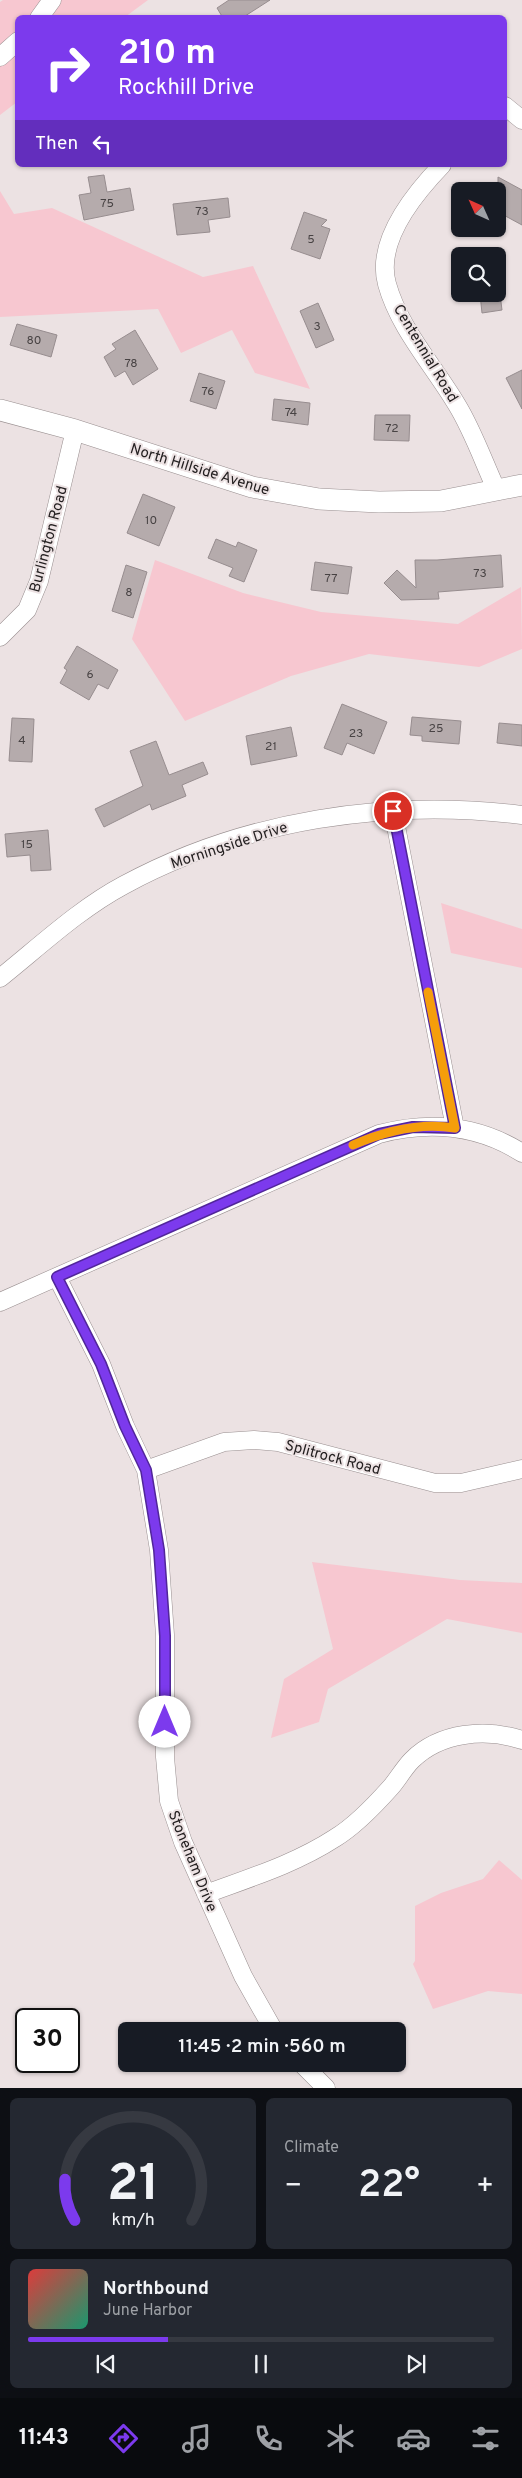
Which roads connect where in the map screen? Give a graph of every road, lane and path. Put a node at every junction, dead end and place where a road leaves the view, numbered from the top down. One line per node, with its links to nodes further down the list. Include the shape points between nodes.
1 (52, 0): 2 (street)
2 (41, 15)
3 (15, 44): 4 (street)
4 (0, 57)
5 (507, 108): 6 (street)
6 (522, 120)
7 (440, 167): 11 (street, Centennial Road, via 423,185 393,232 386,255 386,282 401,318 458,407)
8 (0, 410): 9 (street, North Hillside Avenue)
9 (75, 430): 11 (street, North Hillside Avenue, via 252,487 320,499 441,501); 12 (street, Burlington Road, via 39,581 27,610)
10 (522, 485): 11 (street, North Hillside Avenue)
11 (497, 491)
12 (0, 637)
13 (393, 811): 14 (street, Morningside Drive, via 481,809); 15 (street, Morningside Drive, via 365,812 288,825 168,864 123,885 69,922); 16 (street)
14 (522, 815)
15 (0, 978)
16 (455, 1128): 17 (street, via 498,1140); 18 (street, via 413,1127 379,1134)
17 (522, 1153)
18 (57, 1277): 19 (street); 21 (street, Stoneham Drive, via 101,1364)
19 (0, 1302)
20 (522, 1469): 21 (street, Splitrock Road, via 494,1477 435,1483 278,1442 254,1440 224,1442)
21 (146, 1470): 23 (street, Stoneham Drive, via 159,1550 165,1636 165,1757 169,1801)
22 (522, 1740): 23 (street, via 481,1732 465,1734 431,1747 412,1760 389,1789 336,1838 279,1867)
23 (206, 1894): 24 (street, Stoneham Drive, via 243,1976)
24 (269, 2022)
25 (310, 2072): 26 (street)
26 (326, 2088)

